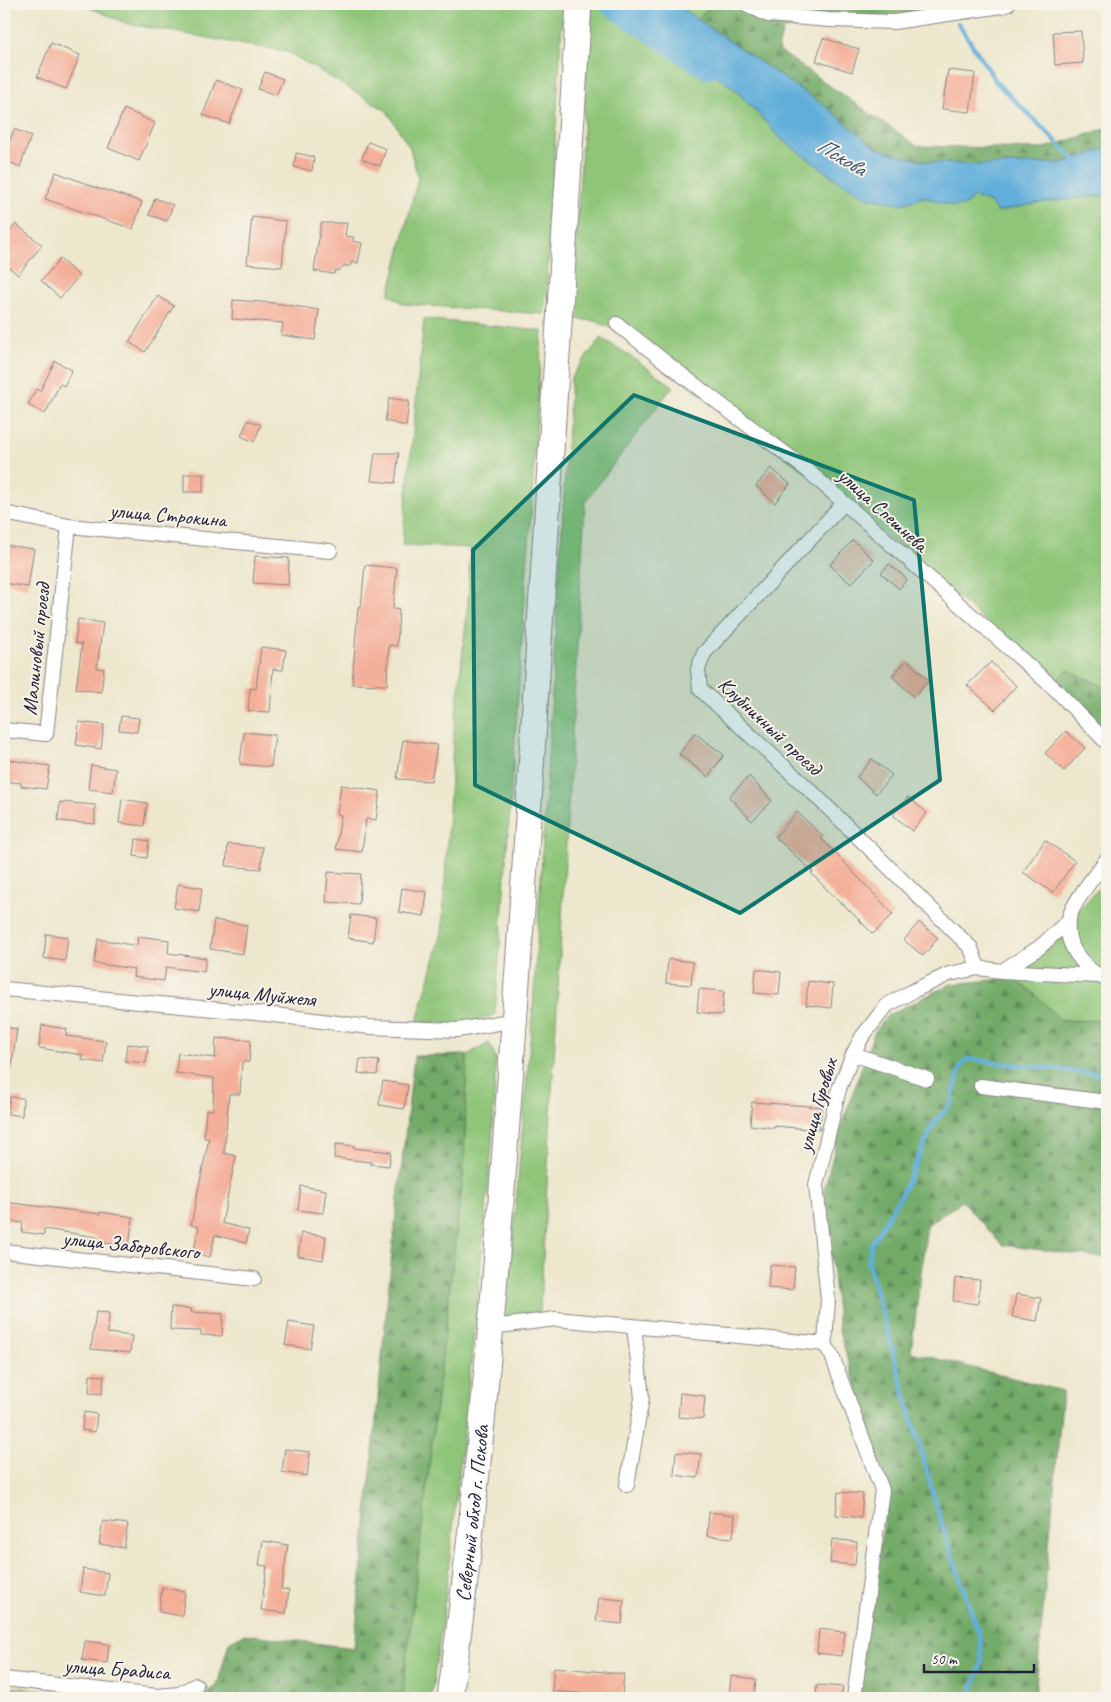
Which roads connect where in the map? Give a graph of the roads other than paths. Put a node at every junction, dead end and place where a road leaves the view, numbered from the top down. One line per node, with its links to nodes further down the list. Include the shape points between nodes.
1 (579, 4): 17 (highway, Северный обход г. Пскова)
2 (746, 4): 3 (street, via 768,15 894,22)
3 (1008, 4)
4 (617, 324): 5 (street, улица Спешнева, via 807,470)
5 (844, 503): 10 (street, улица Спешнева, via 1055,689); 13 (street, Клубничный проезд, via 704,653 698,669 700,689 813,793 971,948)
6 (4, 513): 7 (street, улица Строкина)
7 (69, 526): 8 (street, улица Строкина); 9 (street, Малиновый проезд, via 46,734)
8 (330, 551)
9 (4, 730)
10 (1107, 743)
11 (1107, 859): 12 (street, via 1074,907)
12 (1069, 920): 14 (street, via 1040,947); 15 (street, via 1070,937 1077,956)
13 (978, 968): 14 (street, улица Гуровых); 18 (street, улица Гуровых, via 949,974 887,1006)
14 (1002, 971): 15 (street, улица Гуровых)
15 (1102, 978)
16 (4, 989): 17 (street, улица Муйжеля, via 275,1015 369,1028 458,1030)
17 (514, 1020): 25 (highway, Северный обход г. Пскова)
18 (853, 1054): 19 (street); 26 (street, улица Гуровых, via 838,1089 816,1184 828,1299)
19 (927, 1079)
20 (981, 1086): 21 (street)
21 (1107, 1102)
22 (4, 1251): 23 (street, улица Заборовского)
23 (254, 1279)
24 (634, 1326): 25 (street, via 556,1319); 26 (street); 27 (street, via 642,1398)
25 (492, 1327): 30 (highway, Северный обход г. Пскова, via 466,1580)
26 (825, 1344): 31 (street, via 882,1490)
27 (627, 1485)
28 (4, 1679): 29 (street, улица Брадиса, via 157,1696 179,1694)
29 (196, 1685)
30 (450, 1698)
31 (854, 1698)

